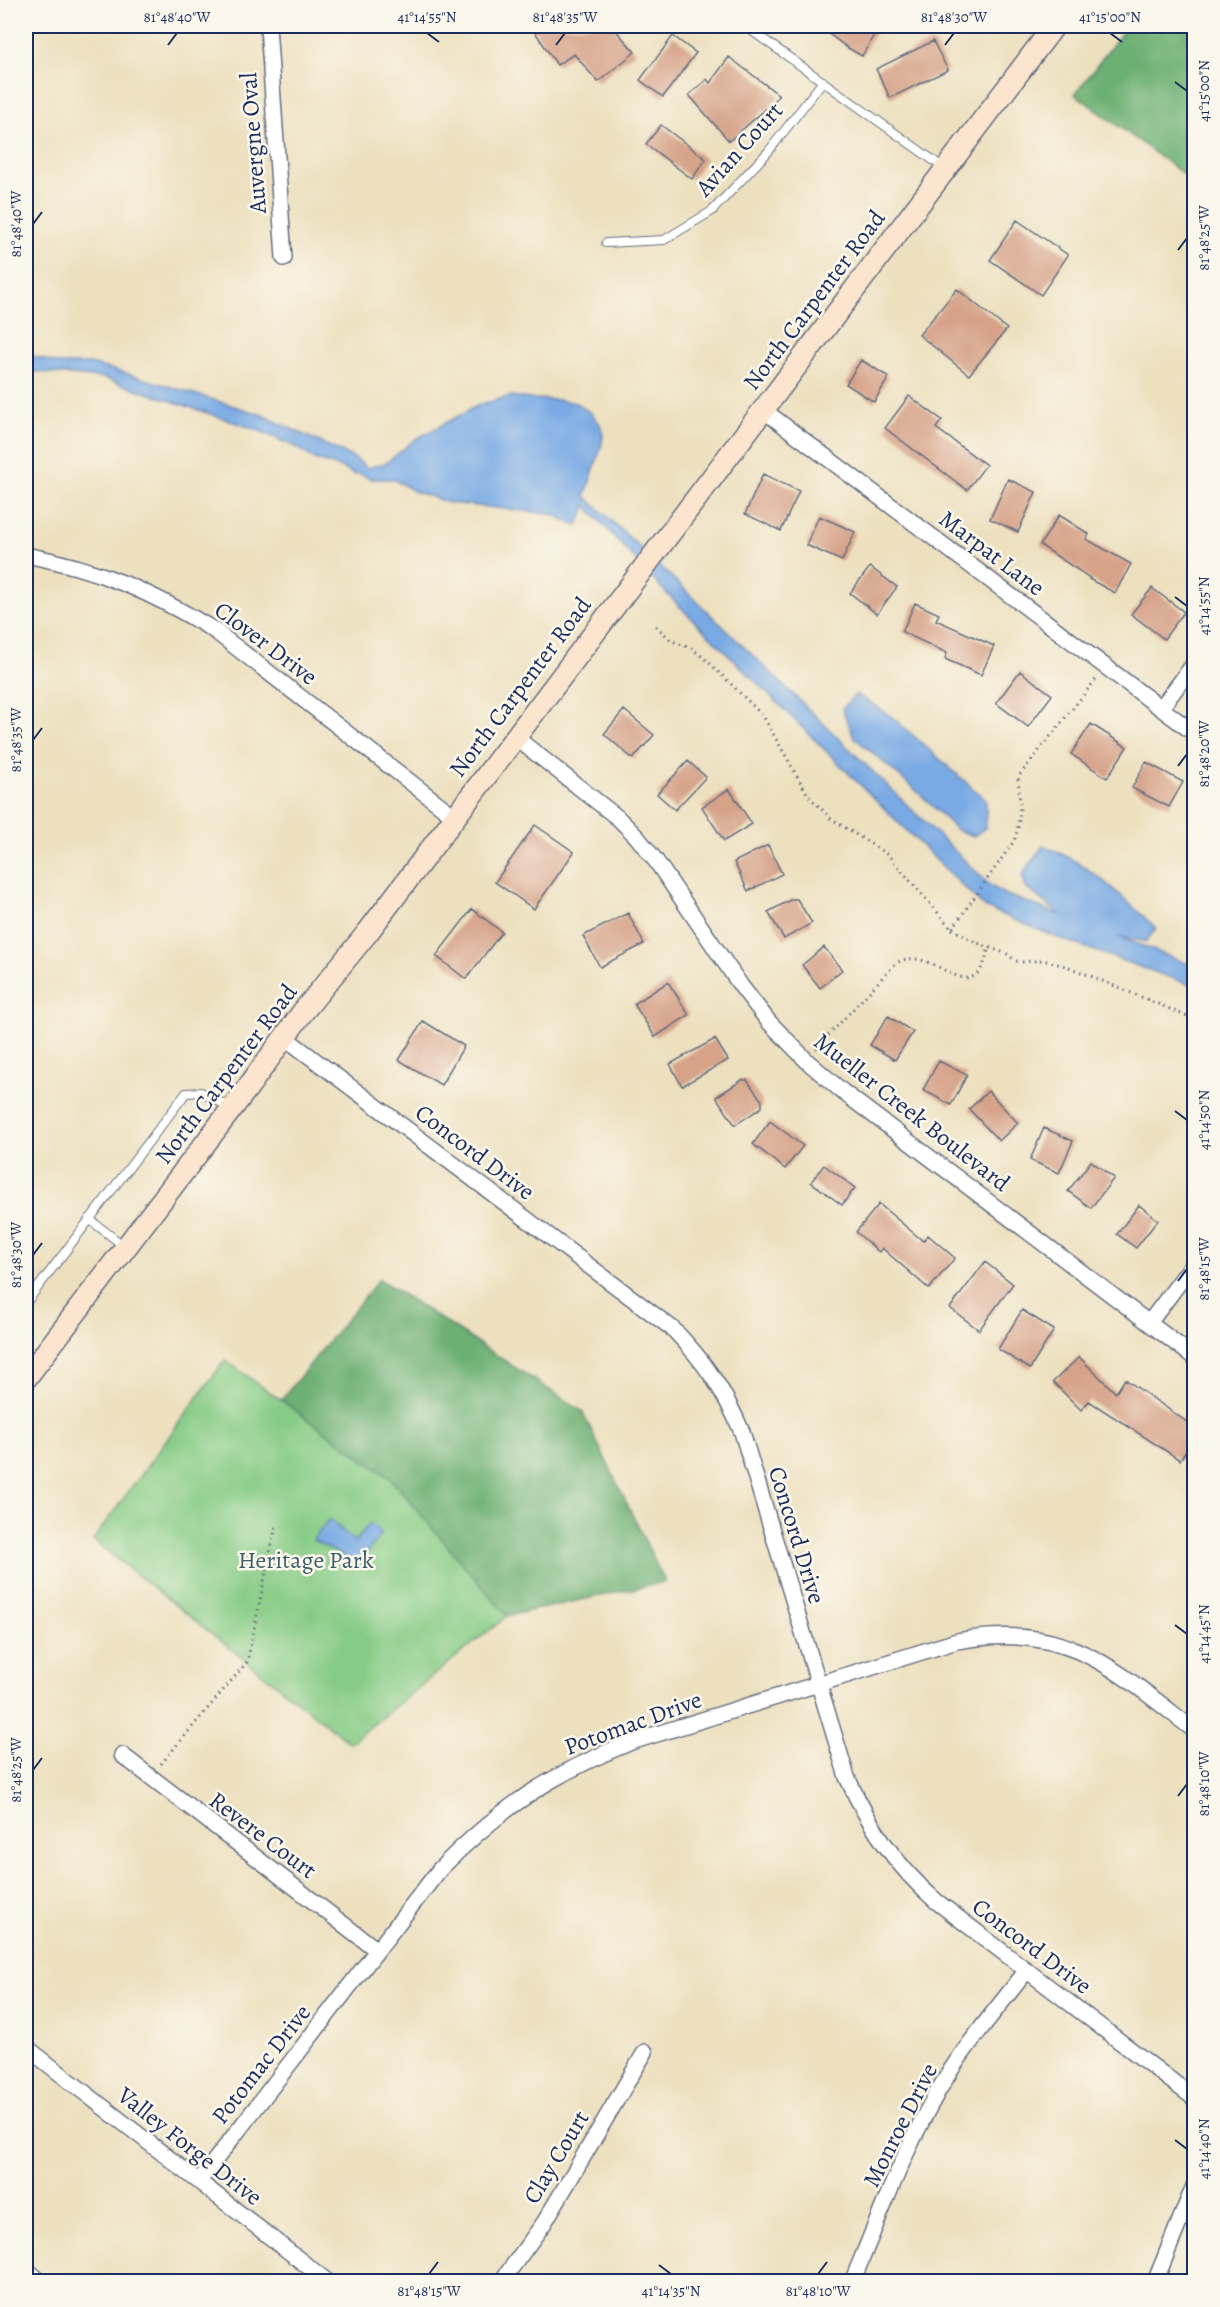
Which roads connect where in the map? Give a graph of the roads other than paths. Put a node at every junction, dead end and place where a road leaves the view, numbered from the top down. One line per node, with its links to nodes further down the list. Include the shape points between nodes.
1 (268, 26): 7 (street, Auvergne Oval)
2 (745, 26): 4 (lane)
3 (1054, 26): 5 (street, North Carpenter Road)
4 (823, 81): 5 (lane); 6 (lane, Avian Court, via 768,152 712,211 664,240)
5 (945, 169): 8 (street, North Carpenter Road)
6 (606, 243)
7 (284, 258)
8 (762, 409): 11 (street, Marpat Lane); 13 (street, North Carpenter Road)
9 (26, 555): 14 (street, Clover Drive, via 99,573 176,606 215,631)
10 (1194, 664): 11 (street)
11 (1161, 708): 12 (street, Marpat Lane)
12 (1194, 733)
13 (515, 737): 14 (street, North Carpenter Road); 21 (street, Mueller Creek Boulevard, via 637,837 741,986 806,1060)
14 (454, 816): 15 (street, North Carpenter Road)
15 (284, 1037): 16 (street, North Carpenter Road); 24 (street, Concord Drive, via 673,1329 697,1354 720,1386 742,1432)
16 (232, 1108): 17 (lane, via 201,1092 186,1093); 18 (street, North Carpenter Road)
17 (89, 1219): 18 (lane); 20 (lane)
18 (126, 1248): 23 (street, North Carpenter Road)
19 (1194, 1263): 21 (street)
20 (26, 1303)
21 (1149, 1323): 22 (street, Mueller Creek Boulevard)
22 (1194, 1357)
23 (26, 1378)
24 (819, 1685): 25 (street, Potomac Drive, via 957,1641 984,1636 1039,1638 1094,1658); 27 (street, Potomac Drive, via 631,1742 544,1783 505,1810 440,1869); 28 (street, Concord Drive, via 847,1777 877,1836 924,1890)
25 (1194, 1730)
26 (122, 1755): 27 (street, Revere Court)
27 (377, 1950): 32 (street, Potomac Drive)
28 (1027, 1970): 31 (street, Concord Drive); 38 (street, Monroe Drive, via 950,2072 923,2118)
29 (26, 2047): 32 (street, Valley Forge Drive)
30 (645, 2052): 37 (street, Clay Court, via 544,2223)
31 (1194, 2098)
32 (199, 2181): 36 (street, Valley Forge Drive)
33 (1194, 2186): 39 (street)
34 (26, 2270): 35 (street)
35 (41, 2282)
36 (328, 2282)
37 (501, 2282)
38 (852, 2282)
39 (1155, 2282)

